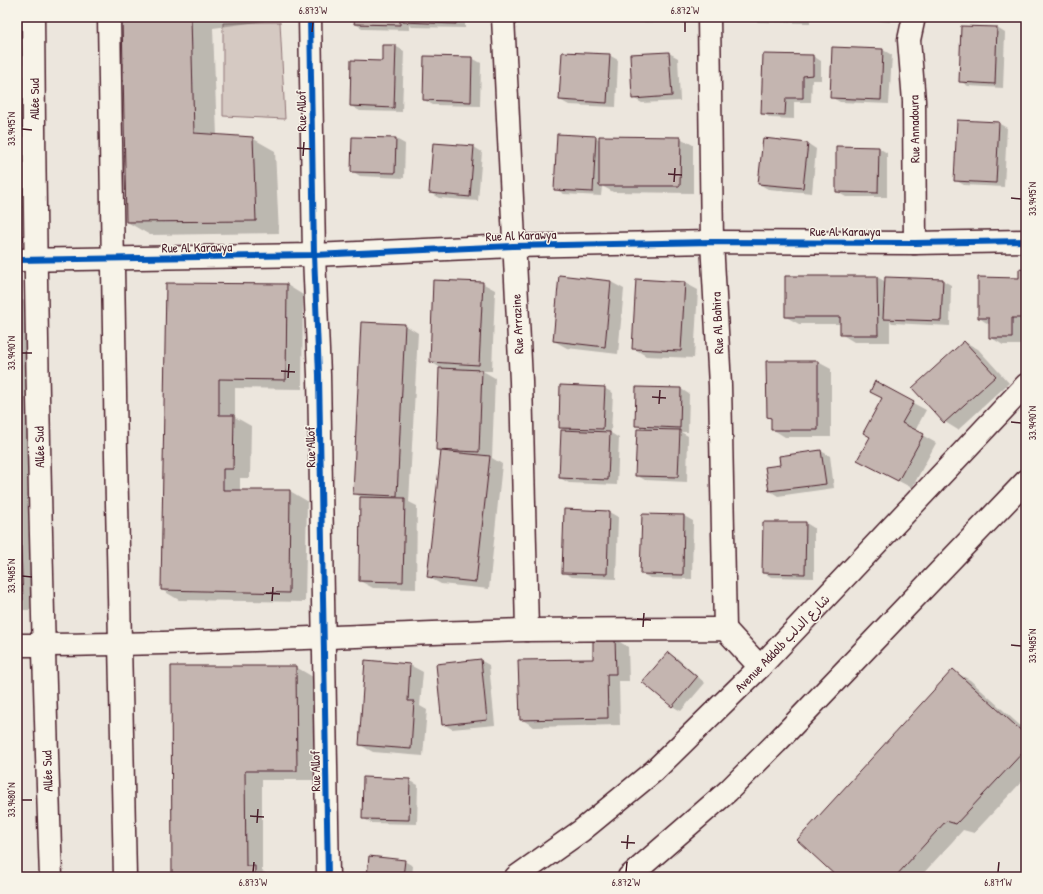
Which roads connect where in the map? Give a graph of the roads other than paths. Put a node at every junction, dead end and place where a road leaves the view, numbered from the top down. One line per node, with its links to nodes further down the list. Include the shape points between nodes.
1 (33, 17): 13 (street, Allée Sud)
2 (109, 17): 12 (street)
3 (310, 17): 11 (street, Rue Allof)
4 (503, 17): 10 (street, Rue Arrazine)
5 (709, 17): 8 (street, Rue Al Bahira)
6 (914, 17): 9 (street, Rue Annadoura, via 909,40 914,101)
7 (1026, 241): 9 (street, Rue Al Karawya)
8 (712, 242): 9 (street, Rue Al Karawya); 10 (street, Rue Al Karawya); 16 (street, Rue Al Bahira, via 720,385)
9 (915, 242)
10 (513, 246): 11 (street, Rue Al Karawya); 17 (street, Rue Arrazine, via 520,381)
11 (314, 255): 12 (street, Rue Al Karawya); 18 (street, Rue Allof)
12 (114, 259): 13 (street, Rue Al Karawya); 19 (street)
13 (26, 260): 21 (street, Allée Sud)
14 (1026, 385): 22 (street, Avenue Addolb شارع الدلب)
15 (1026, 481): 27 (street, via 771,749)
16 (725, 629): 17 (street); 22 (street)
17 (527, 630): 18 (street)
18 (324, 638): 19 (street); 25 (street, Rue Allof)
19 (121, 644): 21 (street); 24 (street)
20 (17, 645): 21 (street)
21 (43, 645): 23 (street, Allée Sud)
22 (760, 667): 26 (street, Avenue Addolb شارع الدلب, via 654,771 581,831)
23 (51, 877)
24 (125, 877)
25 (328, 877)
26 (516, 877)
27 (629, 877)

